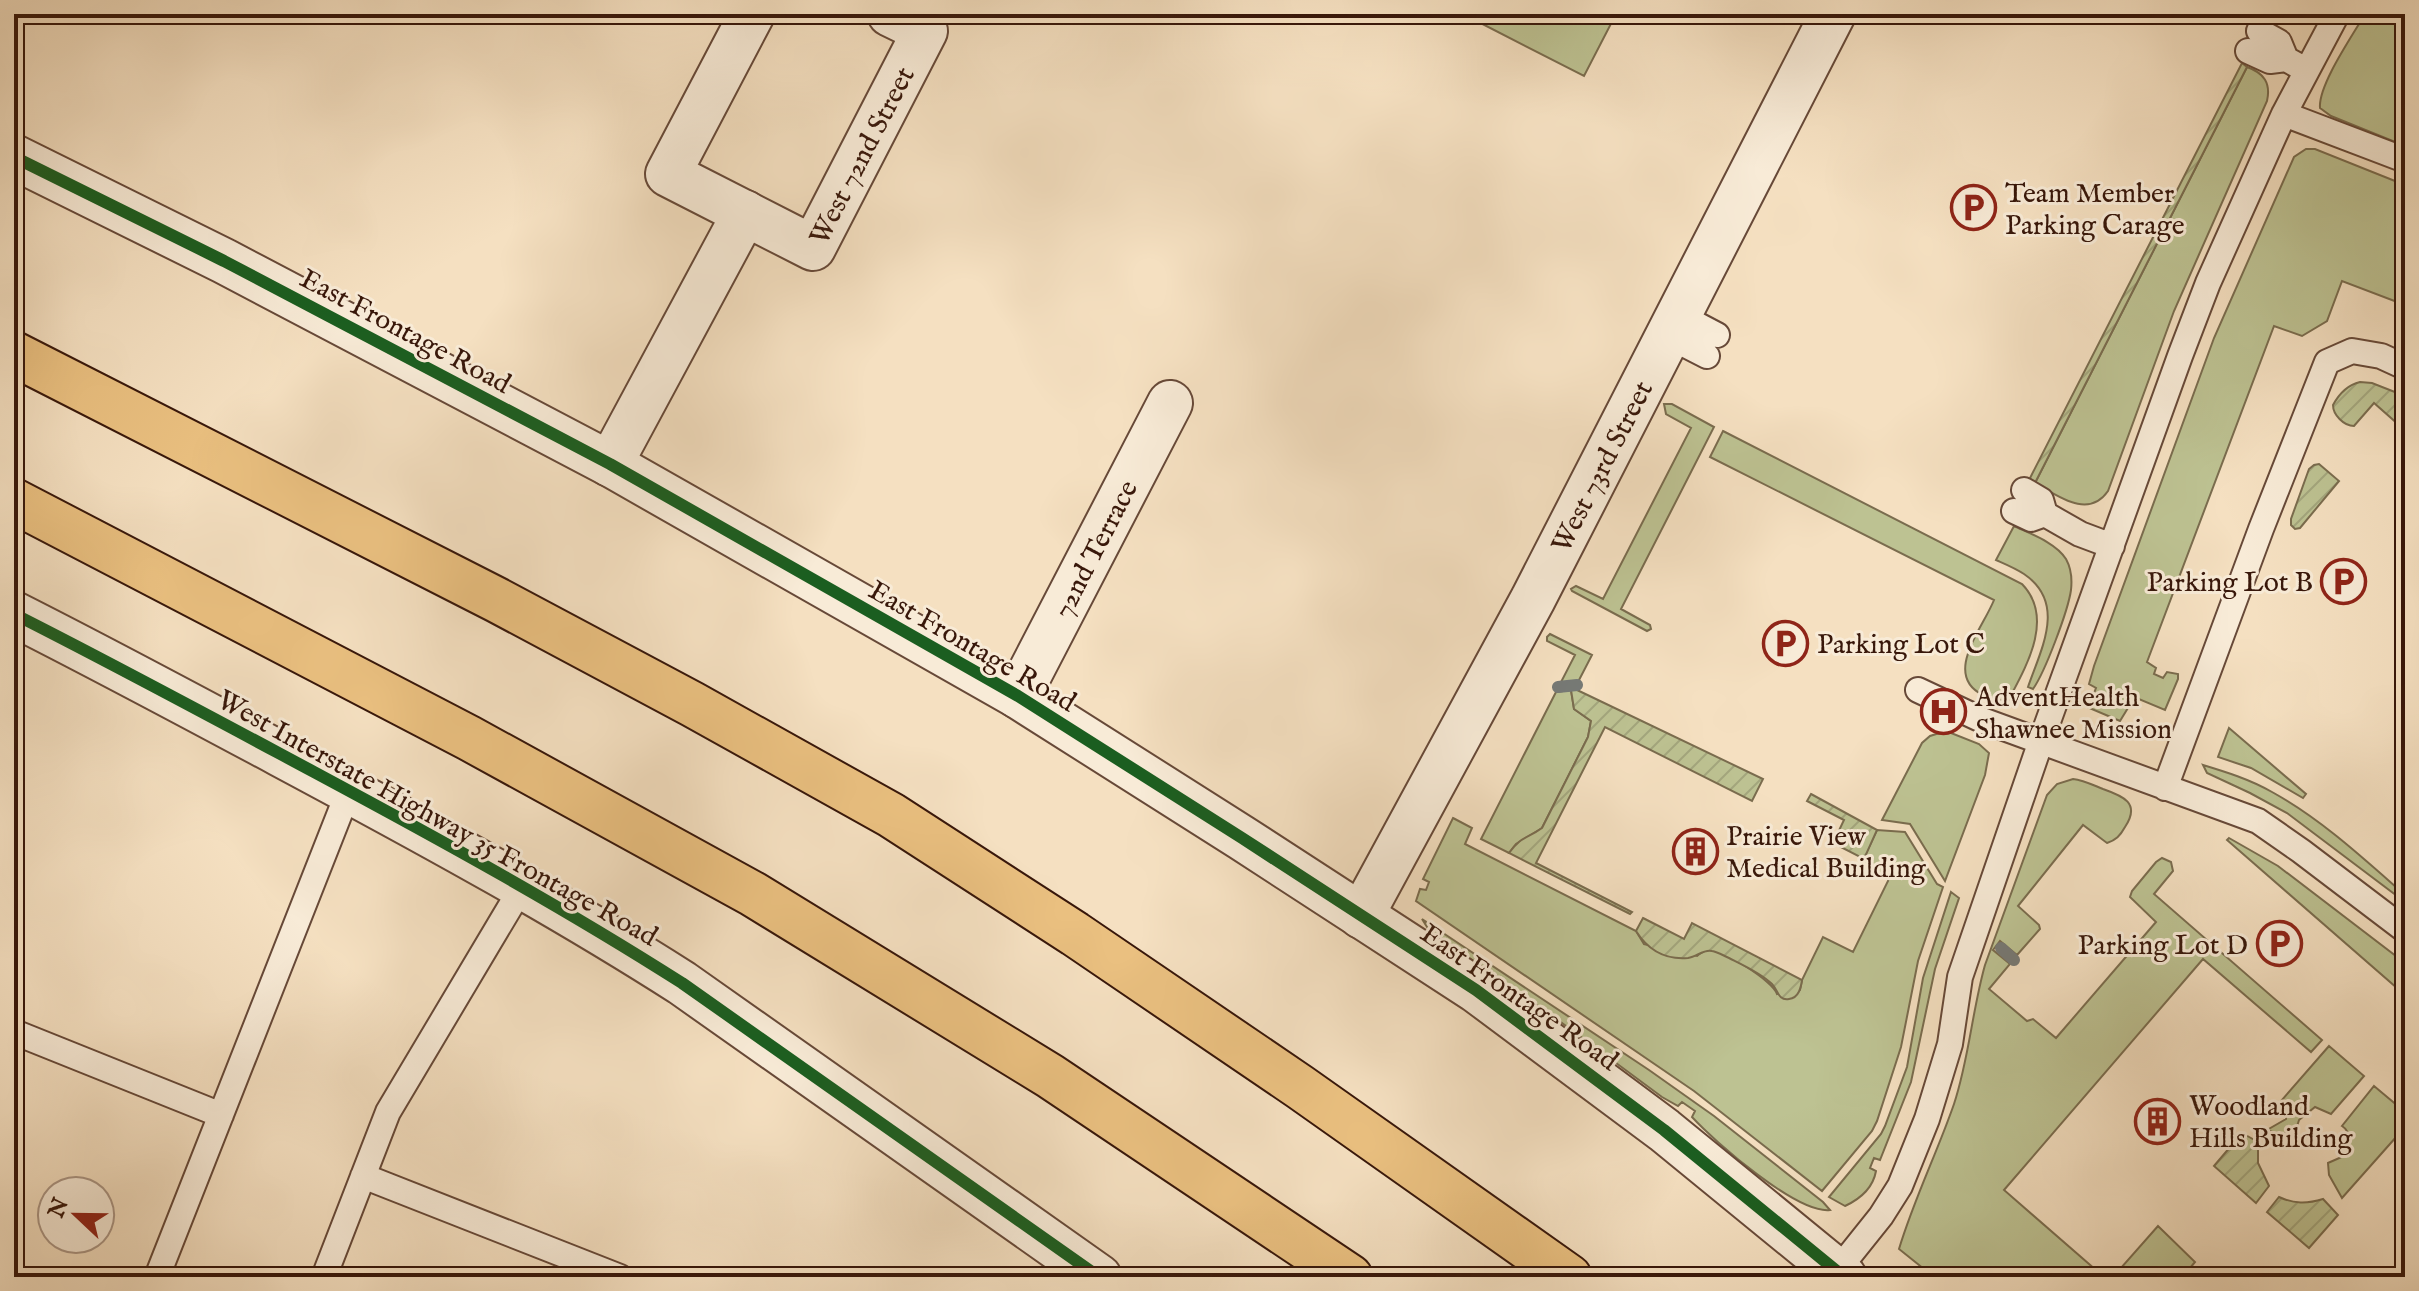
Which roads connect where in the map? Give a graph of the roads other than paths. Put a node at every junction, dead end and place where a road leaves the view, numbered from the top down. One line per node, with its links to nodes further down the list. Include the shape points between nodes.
1 (752, 14): 10 (street, West 72nd Street, via 668,174)
2 (890, 14): 10 (street, West 72nd Street, via 925,31 813,248)
3 (1833, 14): 11 (street, West 73rd Street)
4 (2337, 14): 6 (lane)
5 (2254, 41): 6 (lane, via 2270,61)
6 (2296, 65): 7 (lane)
7 (2284, 114): 9 (lane); 19 (lane, via 2208,283)
8 (14, 157): 16 (street, East Frontage Road)
9 (2405, 160)
10 (745, 213): 16 (street)
11 (1674, 325): 12 (lane); 27 (street, West 73rd Street)
12 (1712, 346)
13 (14, 354): 38 (highway, via 497,600 891,815 1287,1078)
14 (2405, 367): 24 (lane, via 2352,351 2327,362)
15 (1170, 403): 22 (street, 72nd Terrace)
16 (610, 464): 22 (street, East Frontage Road)
17 (2019, 500): 19 (lane, via 2041,500 2045,514)
18 (14, 501): 37 (highway, via 469,738 753,894 1050,1076)
19 (2112, 546): 23 (lane)
20 (14, 614): 25 (street, West Interstate Highway 35 Frontage Road)
21 (1918, 690): 23 (lane)
22 (1018, 696): 27 (street, East Frontage Road)
23 (2041, 741): 24 (lane); 32 (lane, via 1960,977 1950,1044 1927,1119 1900,1186)
24 (2165, 788): 28 (lane, via 2258,821)
25 (349, 790): 26 (street, West Interstate Highway 35 Frontage Road); 30 (lane)
26 (522, 887): 31 (lane, via 388,1112); 33 (street, West Interstate Highway 35 Frontage Road, via 682,983)
27 (1361, 916): 32 (street, East Frontage Road, via 1476,990 1664,1130)
28 (2405, 930)
29 (14, 1032): 30 (lane)
30 (221, 1115): 34 (lane)
31 (363, 1176): 35 (lane); 36 (lane)
32 (1841, 1274)
33 (1090, 1275)
34 (157, 1277)
35 (324, 1277)
36 (620, 1277)
37 (1350, 1277)
38 (1569, 1277)

